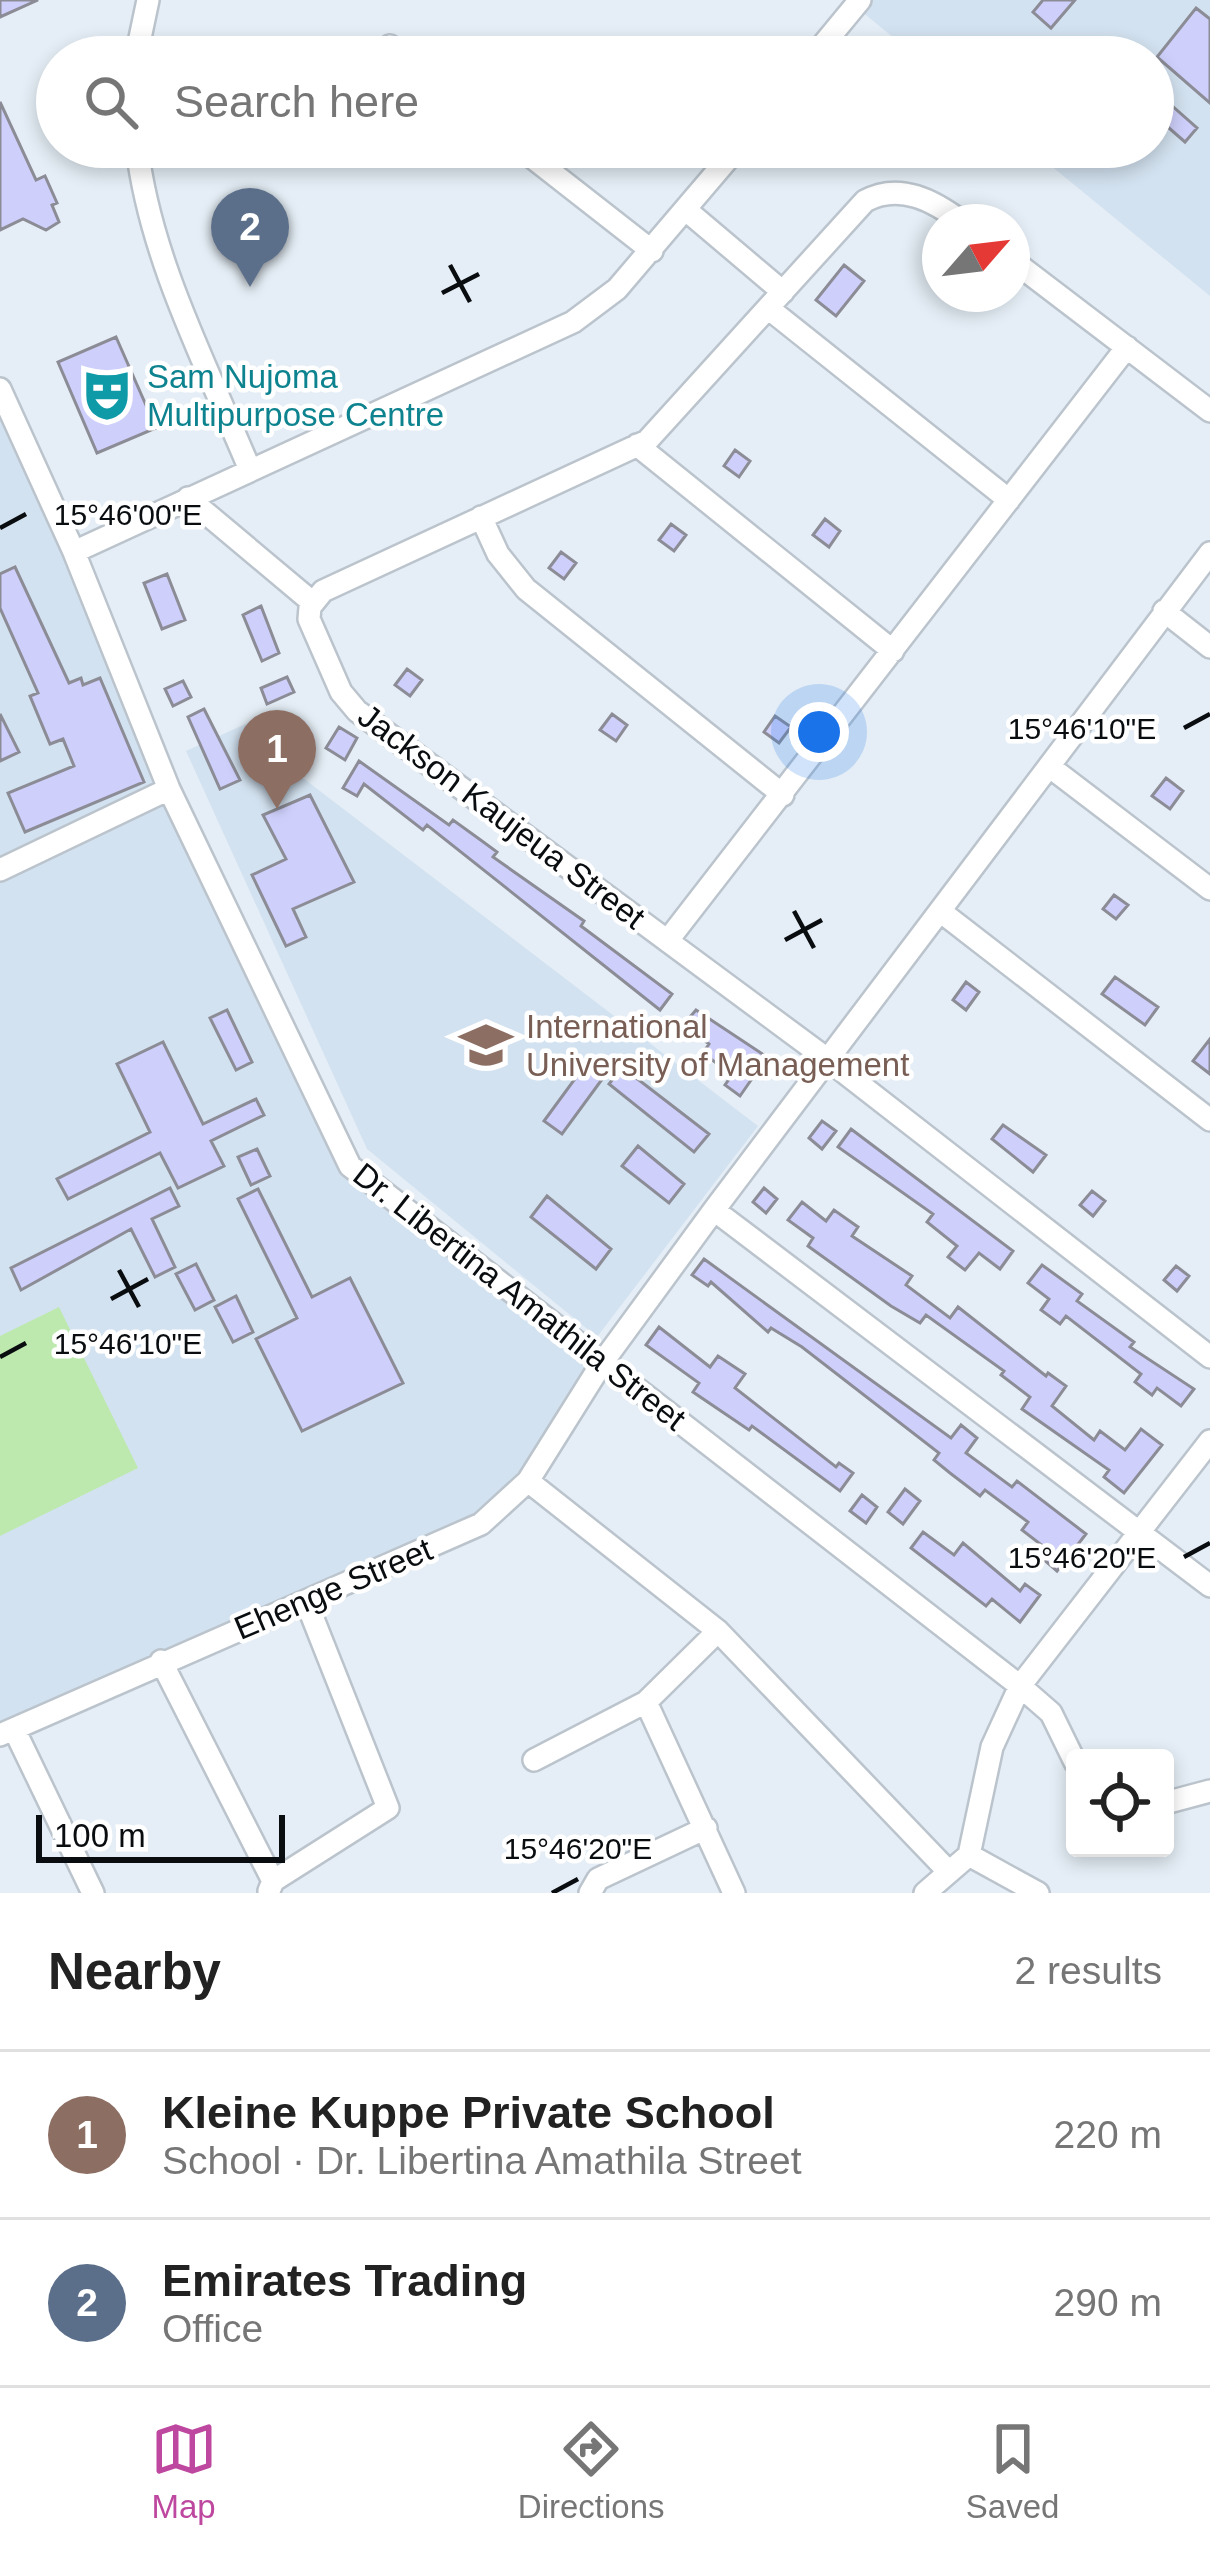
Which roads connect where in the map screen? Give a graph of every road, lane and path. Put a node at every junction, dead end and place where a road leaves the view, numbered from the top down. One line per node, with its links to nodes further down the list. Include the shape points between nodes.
1 (148, 0): 3 (street)
2 (854, 2): 4 (street)
3 (140, 36)
4 (829, 36)
5 (139, 168): 17 (street, via 179,298)
6 (545, 168): 10 (street)
7 (721, 168): 9 (street)
8 (935, 204): 12 (street, via 877,194)
9 (686, 210): 10 (street); 12 (street)
10 (652, 251): 17 (street, via 573,322)
11 (1030, 274): 13 (street)
12 (776, 300): 16 (street); 19 (street)
13 (1127, 347): 15 (street); 19 (street)
14 (3, 403): 21 (street, Dr. Libertina Amathila Street)
15 (1210, 411)
16 (638, 445): 20 (street); 26 (street)
17 (250, 470): 18 (street)
18 (188, 498): 21 (street); 23 (street)
19 (1009, 500): 26 (street)
20 (481, 518): 23 (street); 29 (street, via 526,589)
21 (74, 552): 28 (street, Dr. Libertina Amathila Street)
22 (1210, 553): 24 (street, Ehenge Street)
23 (312, 602): 33 (street, Jackson Kaujeua Street, via 312,630 357,711)
24 (1164, 611): 25 (street); 27 (street, Ehenge Street)
25 (1210, 647)
26 (893, 651): 29 (street)
27 (1050, 766): 31 (street); 32 (street, Ehenge Street)
28 (169, 788): 30 (street); 38 (street, Dr. Libertina Amathila Street, via 350,1166)
29 (783, 795): 33 (street)
30 (0, 870)
31 (1210, 889)
32 (940, 911): 34 (street, Ehenge Street); 35 (street)
33 (668, 940): 34 (street, Jackson Kaujeua Street)
34 (826, 1059): 36 (street, Ehenge Street); 37 (street, Jackson Kaujeua Street)
35 (1210, 1120)
36 (714, 1210): 38 (street, Ehenge Street); 41 (street)
37 (1210, 1357)
38 (602, 1363): 40 (street, Ehenge Street); 46 (street, Dr. Libertina Amathila Street)
39 (1210, 1441): 41 (street)
40 (529, 1481): 43 (street, Ehenge Street, via 481,1524); 44 (street)
41 (1140, 1533): 42 (street); 46 (street)
42 (1210, 1586)
43 (305, 1601): 45 (street, Ehenge Street); 56 (street, via 388,1808)
44 (718, 1631): 47 (street); 55 (street)
45 (161, 1661): 48 (street, Ehenge Street); 56 (street)
46 (1020, 1686): 49 (street, Dr. Libertina Amathila Street, via 1051,1713); 54 (street, via 992,1747)
47 (646, 1702): 50 (street); 53 (street)
48 (7, 1732): 57 (street)
49 (1069, 1749)
50 (534, 1760)
51 (1210, 1791): 52 (street)
52 (1174, 1801)
53 (706, 1828): 58 (street, via 598,1879); 59 (street)
54 (969, 1855): 55 (street); 61 (street)
55 (948, 1871): 60 (street)
56 (270, 1887)
57 (93, 1893)
58 (590, 1893)
59 (734, 1893)
60 (925, 1893)
61 (1038, 1893)

